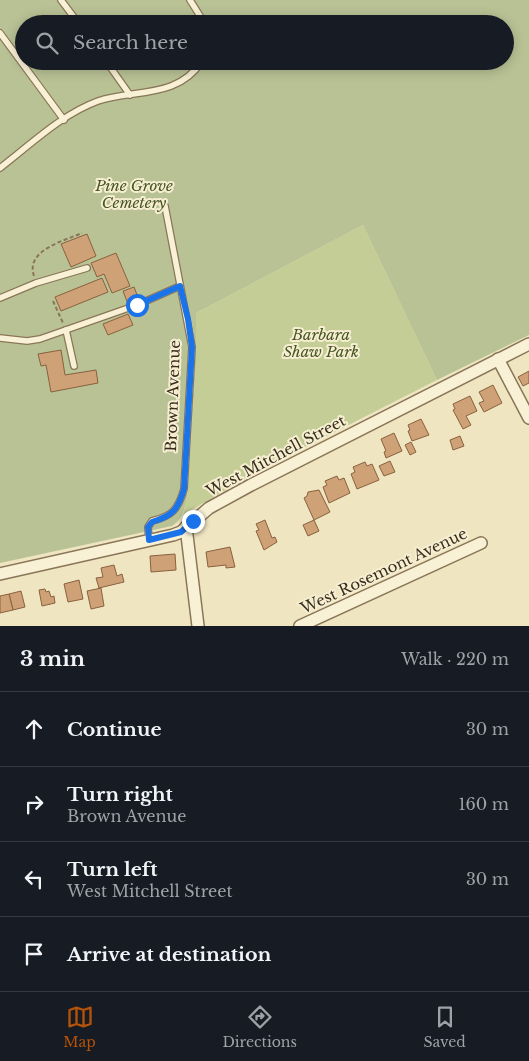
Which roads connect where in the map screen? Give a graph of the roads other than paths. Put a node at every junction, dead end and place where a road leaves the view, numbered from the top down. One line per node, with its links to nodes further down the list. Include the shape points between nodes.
1 (62, 0): 3 (lane)
2 (190, 0): 4 (lane)
3 (73, 15)
4 (199, 15)
5 (0, 33): 6 (lane)
6 (15, 53)
7 (27, 70): 11 (lane)
8 (112, 70): 10 (lane)
9 (195, 70): 10 (lane, via 160,92)
10 (130, 95): 11 (lane, via 98,101)
11 (64, 120): 12 (lane)
12 (0, 168)
13 (165, 206): 15 (lane, Brown Avenue)
14 (86, 268): 16 (lane)
15 (180, 286): 17 (lane); 24 (lane, Brown Avenue, via 192,347 184,489 180,502 167,518 152,522 148,527)
16 (0, 298)
17 (66, 330): 18 (lane, via 27,341); 21 (lane)
18 (0, 338)
19 (529, 344): 20 (street, West Mitchell Street)
20 (498, 360): 22 (street); 23 (street, West Mitchell Street, via 251,485 209,508)
21 (74, 366)
22 (529, 418)
23 (186, 528): 24 (street, West Mitchell Street, via 173,535); 27 (street)
24 (149, 540): 26 (street, West Mitchell Street)
25 (481, 542): 28 (street, West Rosemont Avenue)
26 (0, 574)
27 (198, 626)
28 (300, 626)

